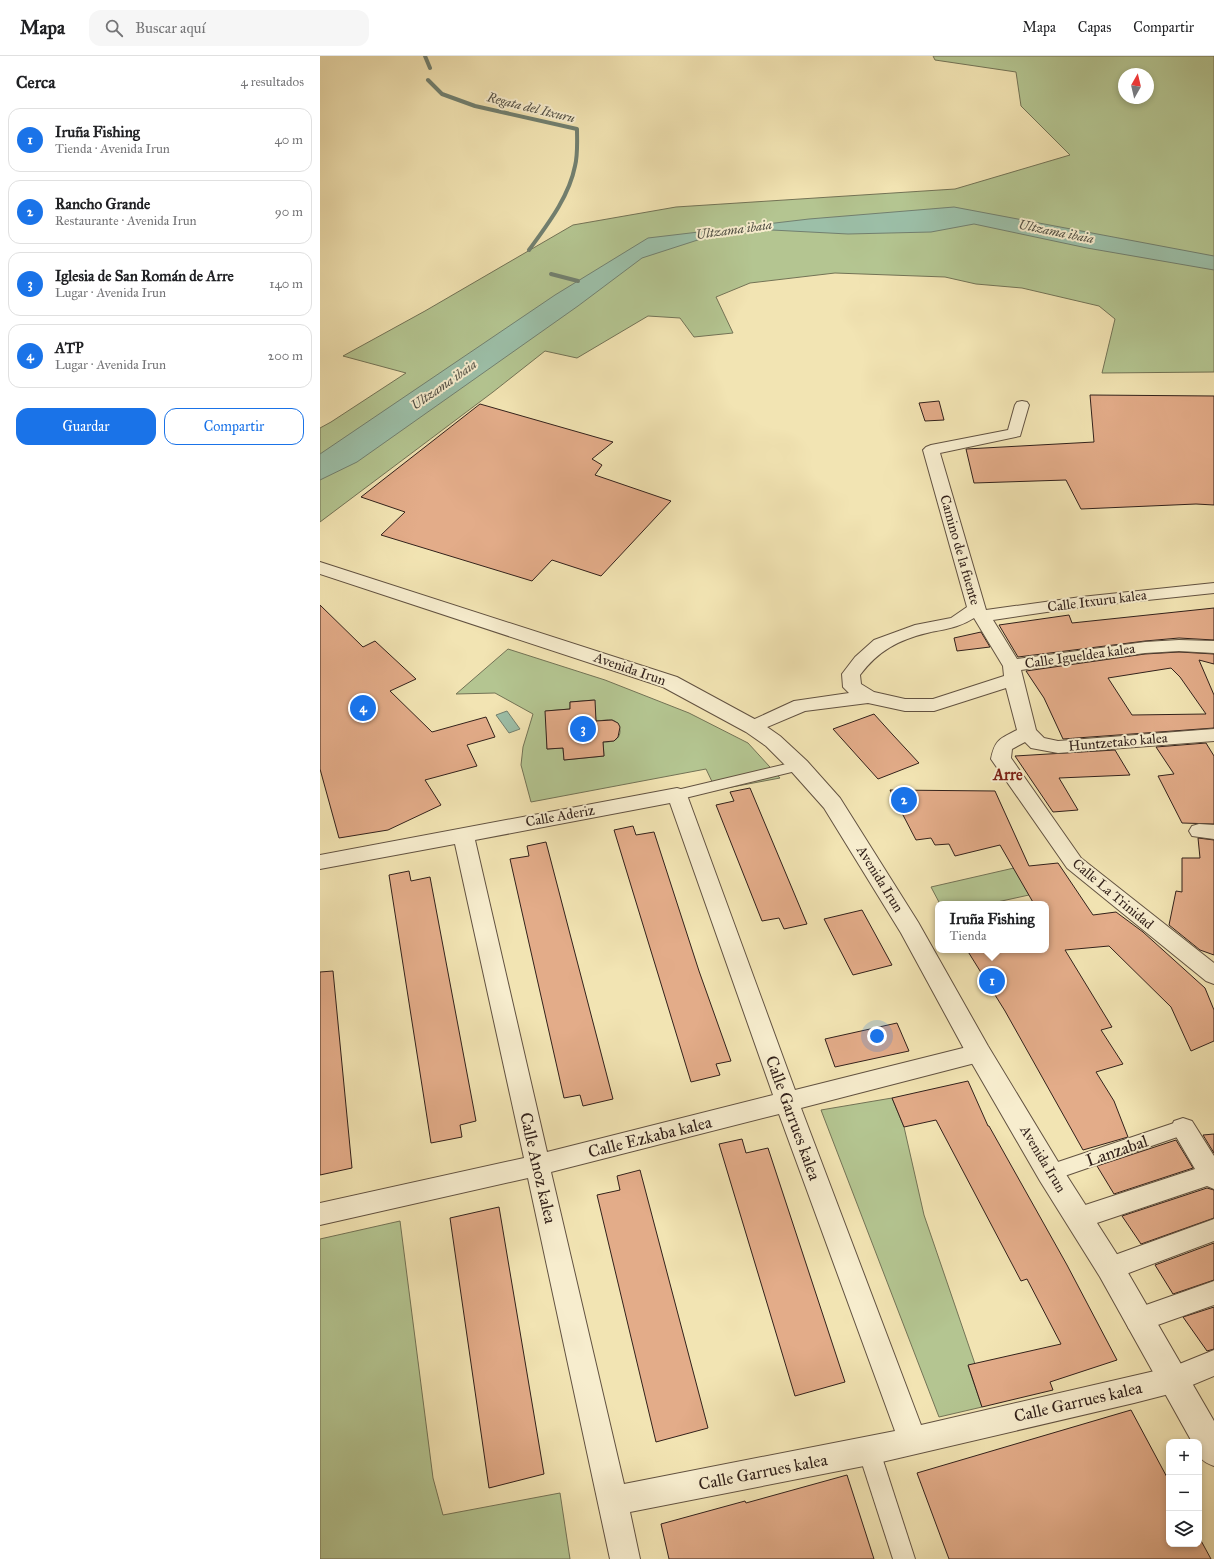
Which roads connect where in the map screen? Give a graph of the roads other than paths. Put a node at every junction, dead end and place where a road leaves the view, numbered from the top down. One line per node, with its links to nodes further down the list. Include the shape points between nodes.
1 (1022, 406): 4 (street, Camino de la fuente, via 1015,433 931,450)
2 (320, 568): 8 (street, Avenida Irun, via 670,682)
3 (1214, 588): 4 (street, Calle Itxuru kalea)
4 (978, 613): 6 (street, Camino de la fuente); 7 (street, via 880,644 851,674 852,687)
5 (1214, 647): 6 (street, Calle Igueldea kalea, via 1181,645 1133,648)
6 (1012, 672): 7 (street, Calle Igueldea kalea, via 934,704 905,704); 9 (street)
7 (868, 697): 8 (street, Calle Igueldea kalea, via 801,705)
8 (753, 727): 11 (street, Avenida Irun, via 773,741)
9 (1027, 733): 10 (street, Huntzetako kalea, via 1038,743 1058,747); 15 (street, Calle La Trinidad, via 1003,746 1001,759 1074,864)
10 (1214, 735)
11 (799, 766): 12 (street, Calle Aderiz); 16 (street, Avenida Irun, via 832,804 887,890)
12 (677, 795): 13 (street, Calle Aderiz); 17 (street, Calle Garrues kalea)
13 (463, 834): 14 (street, Calle Aderiz); 19 (street, Calle Anoz kalea)
14 (320, 862)
15 (1214, 975)
16 (979, 1053): 17 (street, Calle Ezkaba kalea); 20 (street, Avenida Irun)
17 (787, 1102): 19 (street, Calle Ezkaba kalea); 30 (street, Calle Garrues kalea)
18 (1183, 1128): 20 (street, Lanzabal); 21 (street)
19 (538, 1165): 22 (street, Calle Ezkaba kalea); 33 (street, Calle Anoz kalea)
20 (1050, 1173): 23 (street, Avenida Irun)
21 (1213, 1176): 23 (street)
22 (320, 1214)
23 (1079, 1218): 25 (street, Avenida Irun)
24 (1214, 1230): 25 (street)
25 (1110, 1268): 27 (street, Avenida Irun)
26 (1214, 1293): 27 (street)
27 (1138, 1320): 29 (street, Avenida Irun)
28 (1214, 1363): 29 (street, Calle Garrues kalea)
29 (1173, 1380): 30 (street, Calle Garrues kalea); 31 (street, Avenida Irun)
30 (912, 1440): 32 (street, Calle Garrues kalea)
31 (1214, 1451)
32 (871, 1458): 33 (street, Calle Garrues kalea); 35 (street)
33 (613, 1501): 34 (street, Calle Anoz kalea)
34 (625, 1559)
35 (904, 1559)

